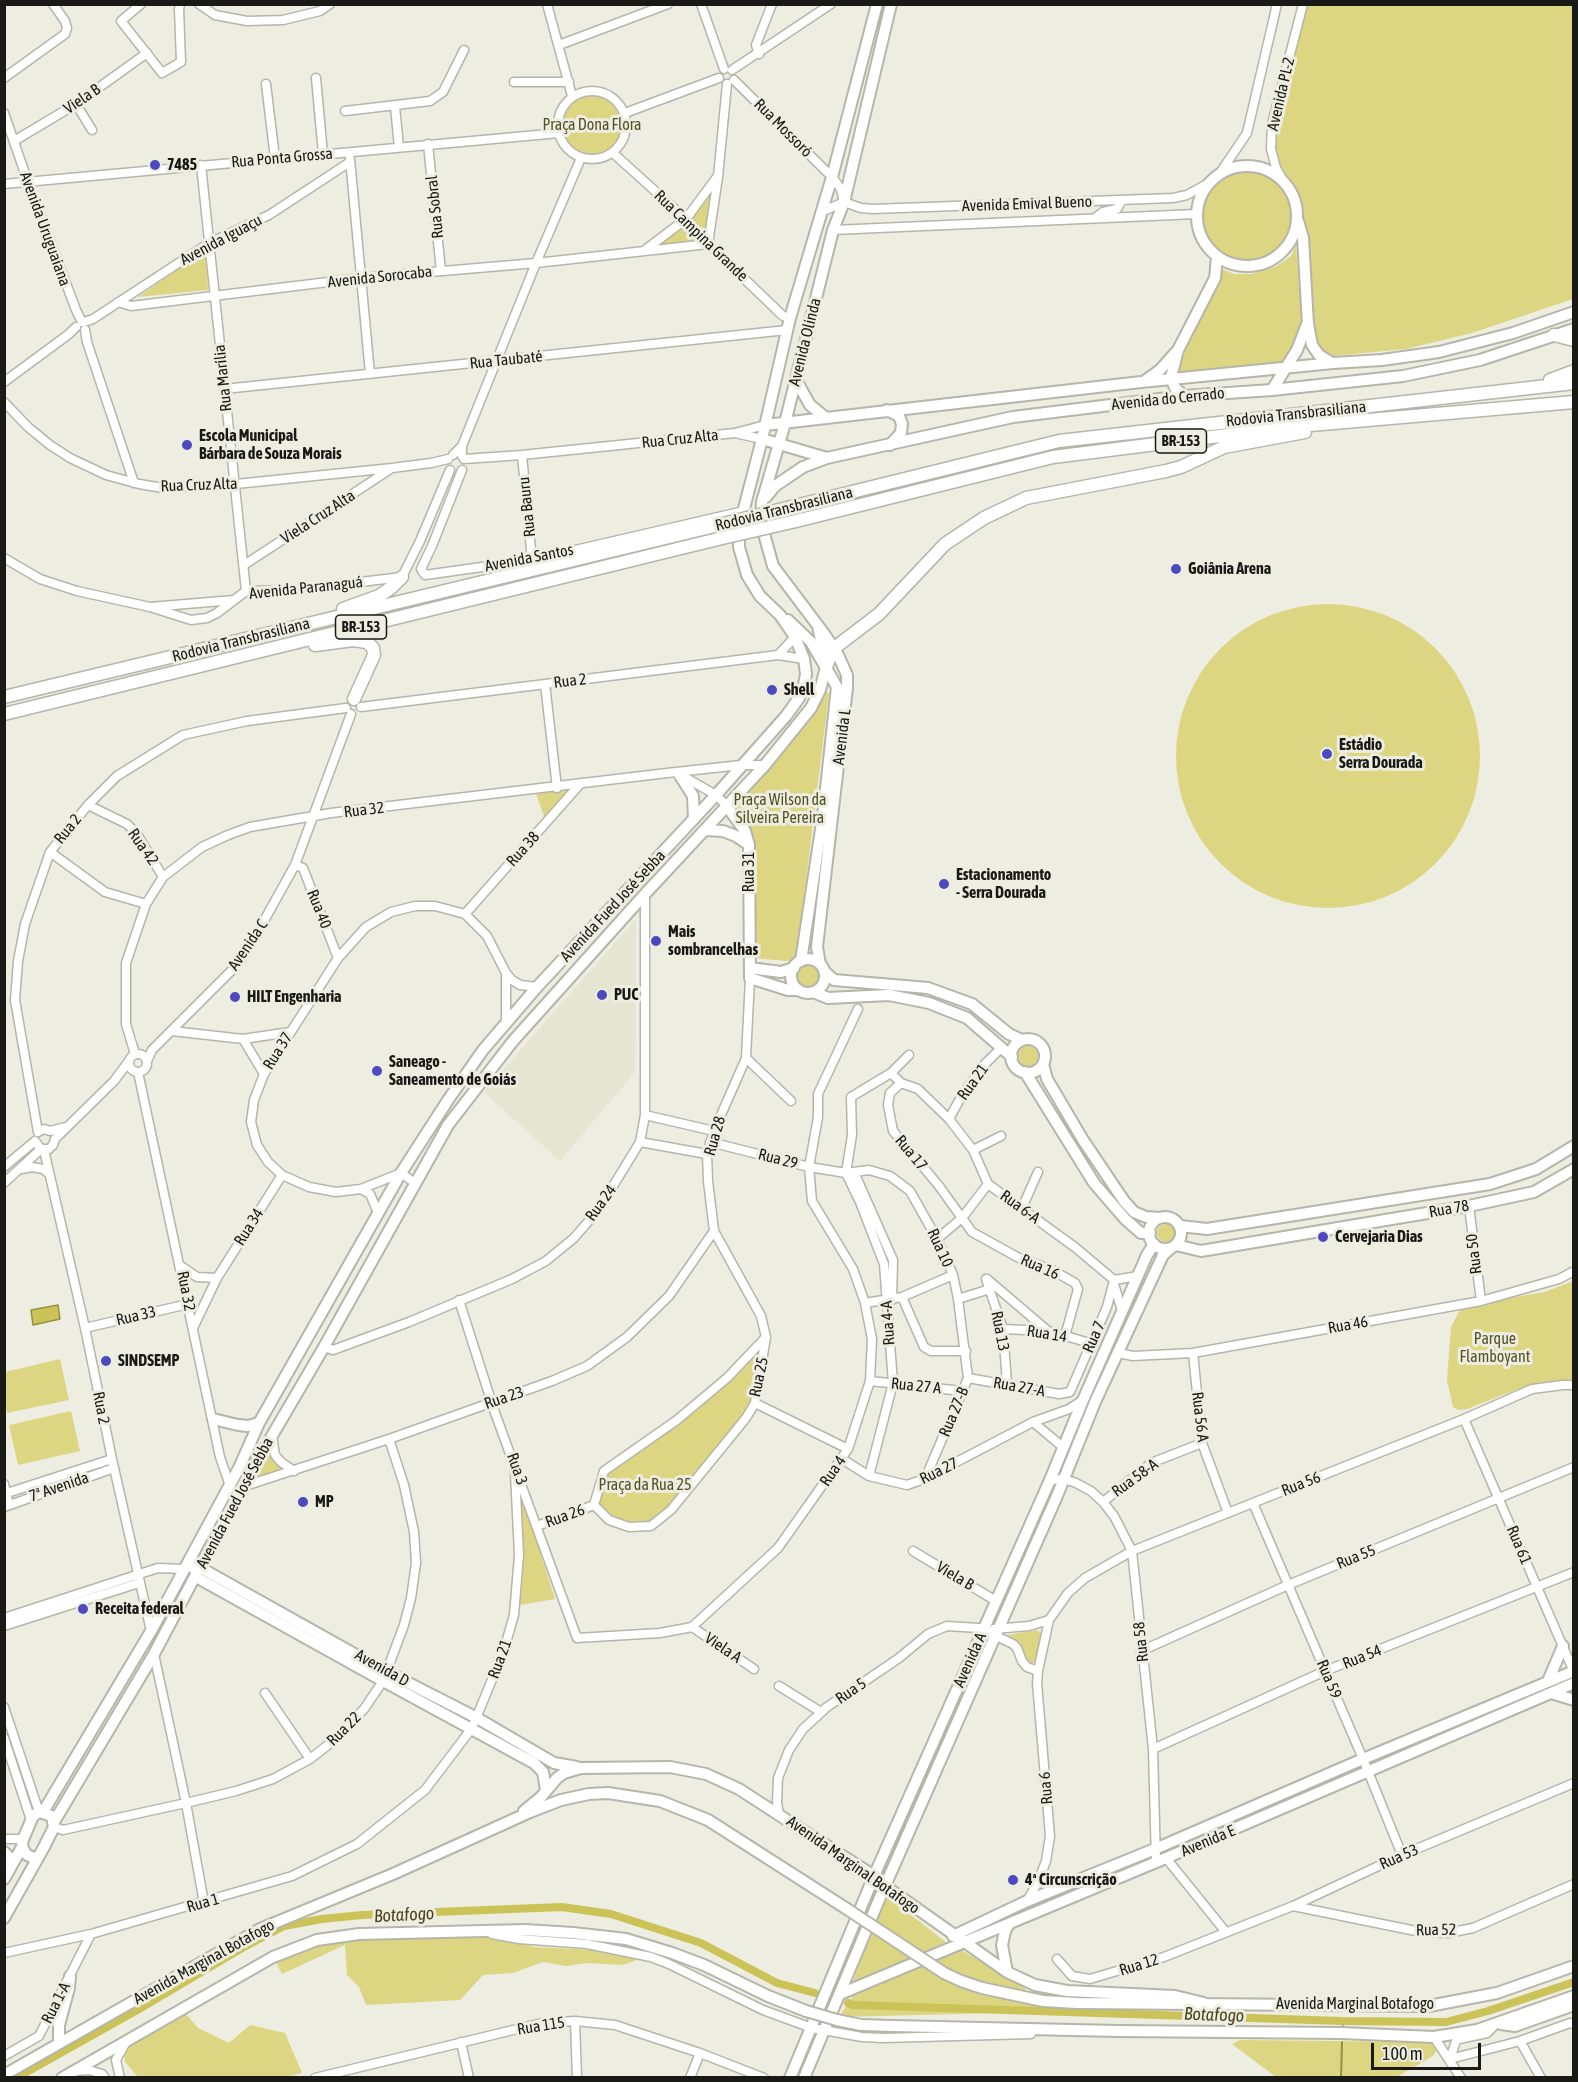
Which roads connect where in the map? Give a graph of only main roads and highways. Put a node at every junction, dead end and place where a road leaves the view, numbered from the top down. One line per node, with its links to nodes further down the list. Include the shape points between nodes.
1 (877, 4): 26 (main road, Avenida Olinda, via 790,318)
2 (891, 4): 15 (main road, Avenida Olinda)
3 (1297, 216): 4 (main road, via 1289,242 1269,261 1243,266); 4 (main road, via 1294,198 1284,182 1270,171 1236,166 1220,173 1199,198 1196,214 1198,231); 6 (main road, via 1303,238)
4 (1217, 257): 10 (main road, via 1215,278)
5 (1574, 312): 11 (main road, Avenida do Cerrado, via 1439,352)
6 (1308, 324): 11 (main road, via 1312,345 1319,355); 12 (main road)
7 (1574, 329): 8 (main road, Avenida do Cerrado)
8 (1554, 335): 9 (highway); 19 (main road, Avenida do Cerrado, via 1480,360 1403,376)
9 (1574, 340)
10 (1178, 350): 14 (main road); 16 (main road, via 1160,370)
11 (1333, 363): 12 (main road, Avenida do Cerrado)
12 (1286, 368): 14 (main road, Avenida do Cerrado); 19 (main road)
13 (1574, 371): 18 (highway)
14 (1171, 379): 16 (main road, Avenida do Cerrado); 20 (main road, via 1174,388)
15 (796, 380): 23 (main road, via 810,405); 24 (main road, Avenida Olinda)
16 (1141, 382): 22 (main road, Avenida do Cerrado)
17 (1574, 383): 18 (highway, Rodovia Transbrasiliana / BR-153)
18 (1526, 388): 34 (highway, Rodovia Transbrasiliana / BR-153, bridge, via 1059,441)
19 (1272, 390): 20 (main road, Avenida do Cerrado)
20 (1184, 396): 29 (main road, Avenida do Cerrado, via 1013,417)
21 (1574, 402): 25 (highway, Rodovia Transbrasiliana / BR-153)
22 (887, 410): 23 (main road, Avenida do Cerrado); 29 (main road, via 899,416 902,424 901,433)
23 (826, 418): 24 (main road, Avenida do Cerrado)
24 (785, 423): 26 (main road, Avenida do Cerrado); 28 (main road, Avenida Olinda)
25 (1332, 423): 37 (highway, via 1298,434 1224,447 1166,471 1026,498 984,518 945,544 879,614); 38 (highway, Rodovia Transbrasiliana / BR-153, bridge, via 1053,457)
26 (765, 425): 27 (main road, Avenida Olinda)
27 (762, 439): 28 (main road, Avenida do Cerrado); 33 (main road, Avenida Olinda, via 739,528 739,547 747,575 760,596)
28 (779, 445): 30 (main road, Avenida do Cerrado); 31 (main road, Avenida Olinda)
29 (889, 445): 30 (main road, Avenida do Cerrado)
30 (827, 458): 31 (main road, via 803,467 776,485)
31 (762, 502): 35 (main road, Avenida Olinda, via 761,523 770,561)
32 (402, 577): 34 (highway, via 379,596)
33 (780, 615): 36 (main road, Avenida Olinda); 40 (main road, Avenida L, via 793,622 811,642)
34 (303, 626): 43 (highway, Rodovia Transbrasiliana / BR-153)
35 (818, 626): 37 (main road, Avenida L); 40 (main road, Avenida Olinda)
36 (795, 638): 39 (main road, Avenida Fued José Sebba)
37 (833, 649): 40 (highway); 48 (main road, Avenida L, via 847,675 848,688)
38 (254, 653): 44 (highway, via 353,640 366,642 373,648 374,656); 45 (highway, Rodovia Transbrasiliana / BR-153)
39 (804, 659): 40 (main road); 49 (main road, Avenida Fued José Sebba, via 806,674 799,698)
40 (826, 667): 41 (main road, Avenida L); 42 (main road, Avenida Fued José Sebba)
41 (837, 687): 42 (main road, via 831,684); 48 (main road, Avenida L)
42 (820, 690): 47 (main road, Avenida Fued José Sebba, via 811,708 765,765)
43 (4, 697)
44 (353, 707)
45 (4, 714)
46 (681, 777): 49 (main road, via 693,796)
47 (726, 805): 50 (main road, Avenida Fued José Sebba); 51 (main road, Rua 31, via 745,831)
48 (827, 817): 52 (main road, Avenida L); 53 (main road, Avenida L, via 817,947)
49 (694, 819): 68 (main road, Avenida Fued José Sebba, via 483,1050 401,1173)
50 (705, 830): 51 (main road, via 723,831); 70 (main road, Avenida Fued José Sebba, via 513,1041 448,1125)
51 (749, 845): 54 (main road, Rua 31)
52 (797, 964): 53 (main road, via 811,959); 54 (main road, via 781,972); 55 (main road, via 791,977)
53 (822, 968): 56 (main road, via 822,987); 57 (main road, via 834,980 928,988 972,1004)
54 (750, 973): 55 (main road, via 788,990)
55 (799, 990): 56 (main road)
56 (813, 992): 58 (main road, via 828,998 889,995 929,1003 967,1018)
57 (1022, 1040): 58 (main road, via 1014,1047); 59 (main road, via 1032,1039 1041,1045 1045,1054)
58 (1012, 1057): 60 (main road, via 1016,1067)
59 (1043, 1064): 60 (main road, via 1035,1071); 63 (main road, via 1047,1079 1083,1140 1124,1201 1134,1212)
60 (1025, 1072): 65 (main road, via 1094,1183 1125,1219)
61 (1574, 1146): 64 (main road, Rua 78, via 1536,1169 1490,1185 1207,1229)
62 (1574, 1169): 66 (main road, Rua 78, via 1534,1192 1469,1206 1201,1251)
63 (1160, 1218): 64 (main road, via 1169,1218); 65 (main road, via 1152,1224)
64 (1180, 1226): 66 (main road, via 1181,1236)
65 (1152, 1239): 66 (main road, via 1162,1249); 91 (main road, Avenida A)
66 (1173, 1247): 93 (main road, Avenida A, via 1163,1255 1118,1353)
67 (213, 1419): 68 (main road, via 248,1426)
68 (259, 1423): 69 (main road, Avenida Fued José Sebba)
69 (239, 1468): 70 (main road); 71 (main road, Avenida Fued José Sebba)
70 (250, 1475): 72 (main road, Avenida Fued José Sebba)
71 (229, 1483): 72 (main road); 73 (main road, Avenida Fued José Sebba)
72 (242, 1487): 74 (main road, Avenida Fued José Sebba)
73 (184, 1569): 74 (main road); 84 (main road, Avenida Fued José Sebba)
74 (198, 1572): 81 (main road, Avenida D); 86 (main road, Avenida Fued José Sebba)
75 (1563, 1646): 77 (main road)
76 (1573, 1671): 77 (main road, Avenida E)
77 (1548, 1681): 96 (main road, Avenida E, via 1027,1901)
78 (1574, 1683): 79 (main road, Avenida E)
79 (1551, 1693): 80 (main road); 95 (main road, Avenida E)
80 (1574, 1700)
81 (474, 1723): 82 (main road, Avenida D, via 554,1763); 83 (main road, Avenida D, via 534,1763 543,1772)
82 (581, 1768): 83 (main road, Avenida Marginal Botafogo, via 557,1778); 91 (main road, Avenida Marginal Botafogo, via 670,1767 706,1774 739,1789)
83 (546, 1790): 85 (main road, Avenida Marginal Botafogo)
84 (38, 1814): 86 (main road, via 52,1816); 87 (main road, Avenida Fued José Sebba)
85 (510, 1821): 103 (main road, Avenida Marginal Botafogo, bridge, via 561,1800 589,1794 660,1801 708,1820 960,1981 1043,2001); 106 (main road, Avenida Marginal Botafogo, via 260,1929)
86 (54, 1825): 89 (main road, Avenida Fued José Sebba)
87 (22, 1843): 89 (main road, via 24,1852); 90 (main road)
88 (4, 1850): 90 (main road)
89 (38, 1857): 94 (main road)
90 (11, 1867): 92 (main road)
91 (874, 1876): 93 (main road, Avenida Marginal Botafogo); 109 (main road, Avenida A)
92 (4, 1879)
93 (885, 1886): 96 (main road, Avenida Marginal Botafogo); 101 (main road, Avenida A)
94 (4, 1918)
95 (1009, 1924): 97 (main road, Avenida E); 99 (main road, via 1002,1945)
96 (953, 1936): 97 (main road, Avenida Marginal Botafogo)
97 (964, 1943): 99 (main road, Avenida Marginal Botafogo); 101 (main road, Avenida E)
98 (1574, 1964): 103 (main road, Avenida Marginal Botafogo, via 1497,1993 1429,2006)
99 (1007, 1972): 103 (main road, Avenida Marginal Botafogo, via 1035,1985 1067,1991 1175,1995)
100 (70, 1976): 106 (main road)
101 (840, 1994): 110 (main road, Avenida A)
102 (1574, 1996): 105 (main road, Avenida Marginal Botafogo)
103 (1204, 2003)
104 (1574, 2005): 105 (main road, via 1515,2026)
105 (1496, 2025): 108 (main road, Avenida Marginal Botafogo, bridge, via 1434,2037 861,2025 806,2011 704,1965 626,1939 547,1931 359,1934 317,1940 273,1958)
106 (59, 2043): 107 (main road, Avenida Marginal Botafogo)
107 (4, 2075)
108 (62, 2078)
109 (790, 2078)
110 (804, 2078)

